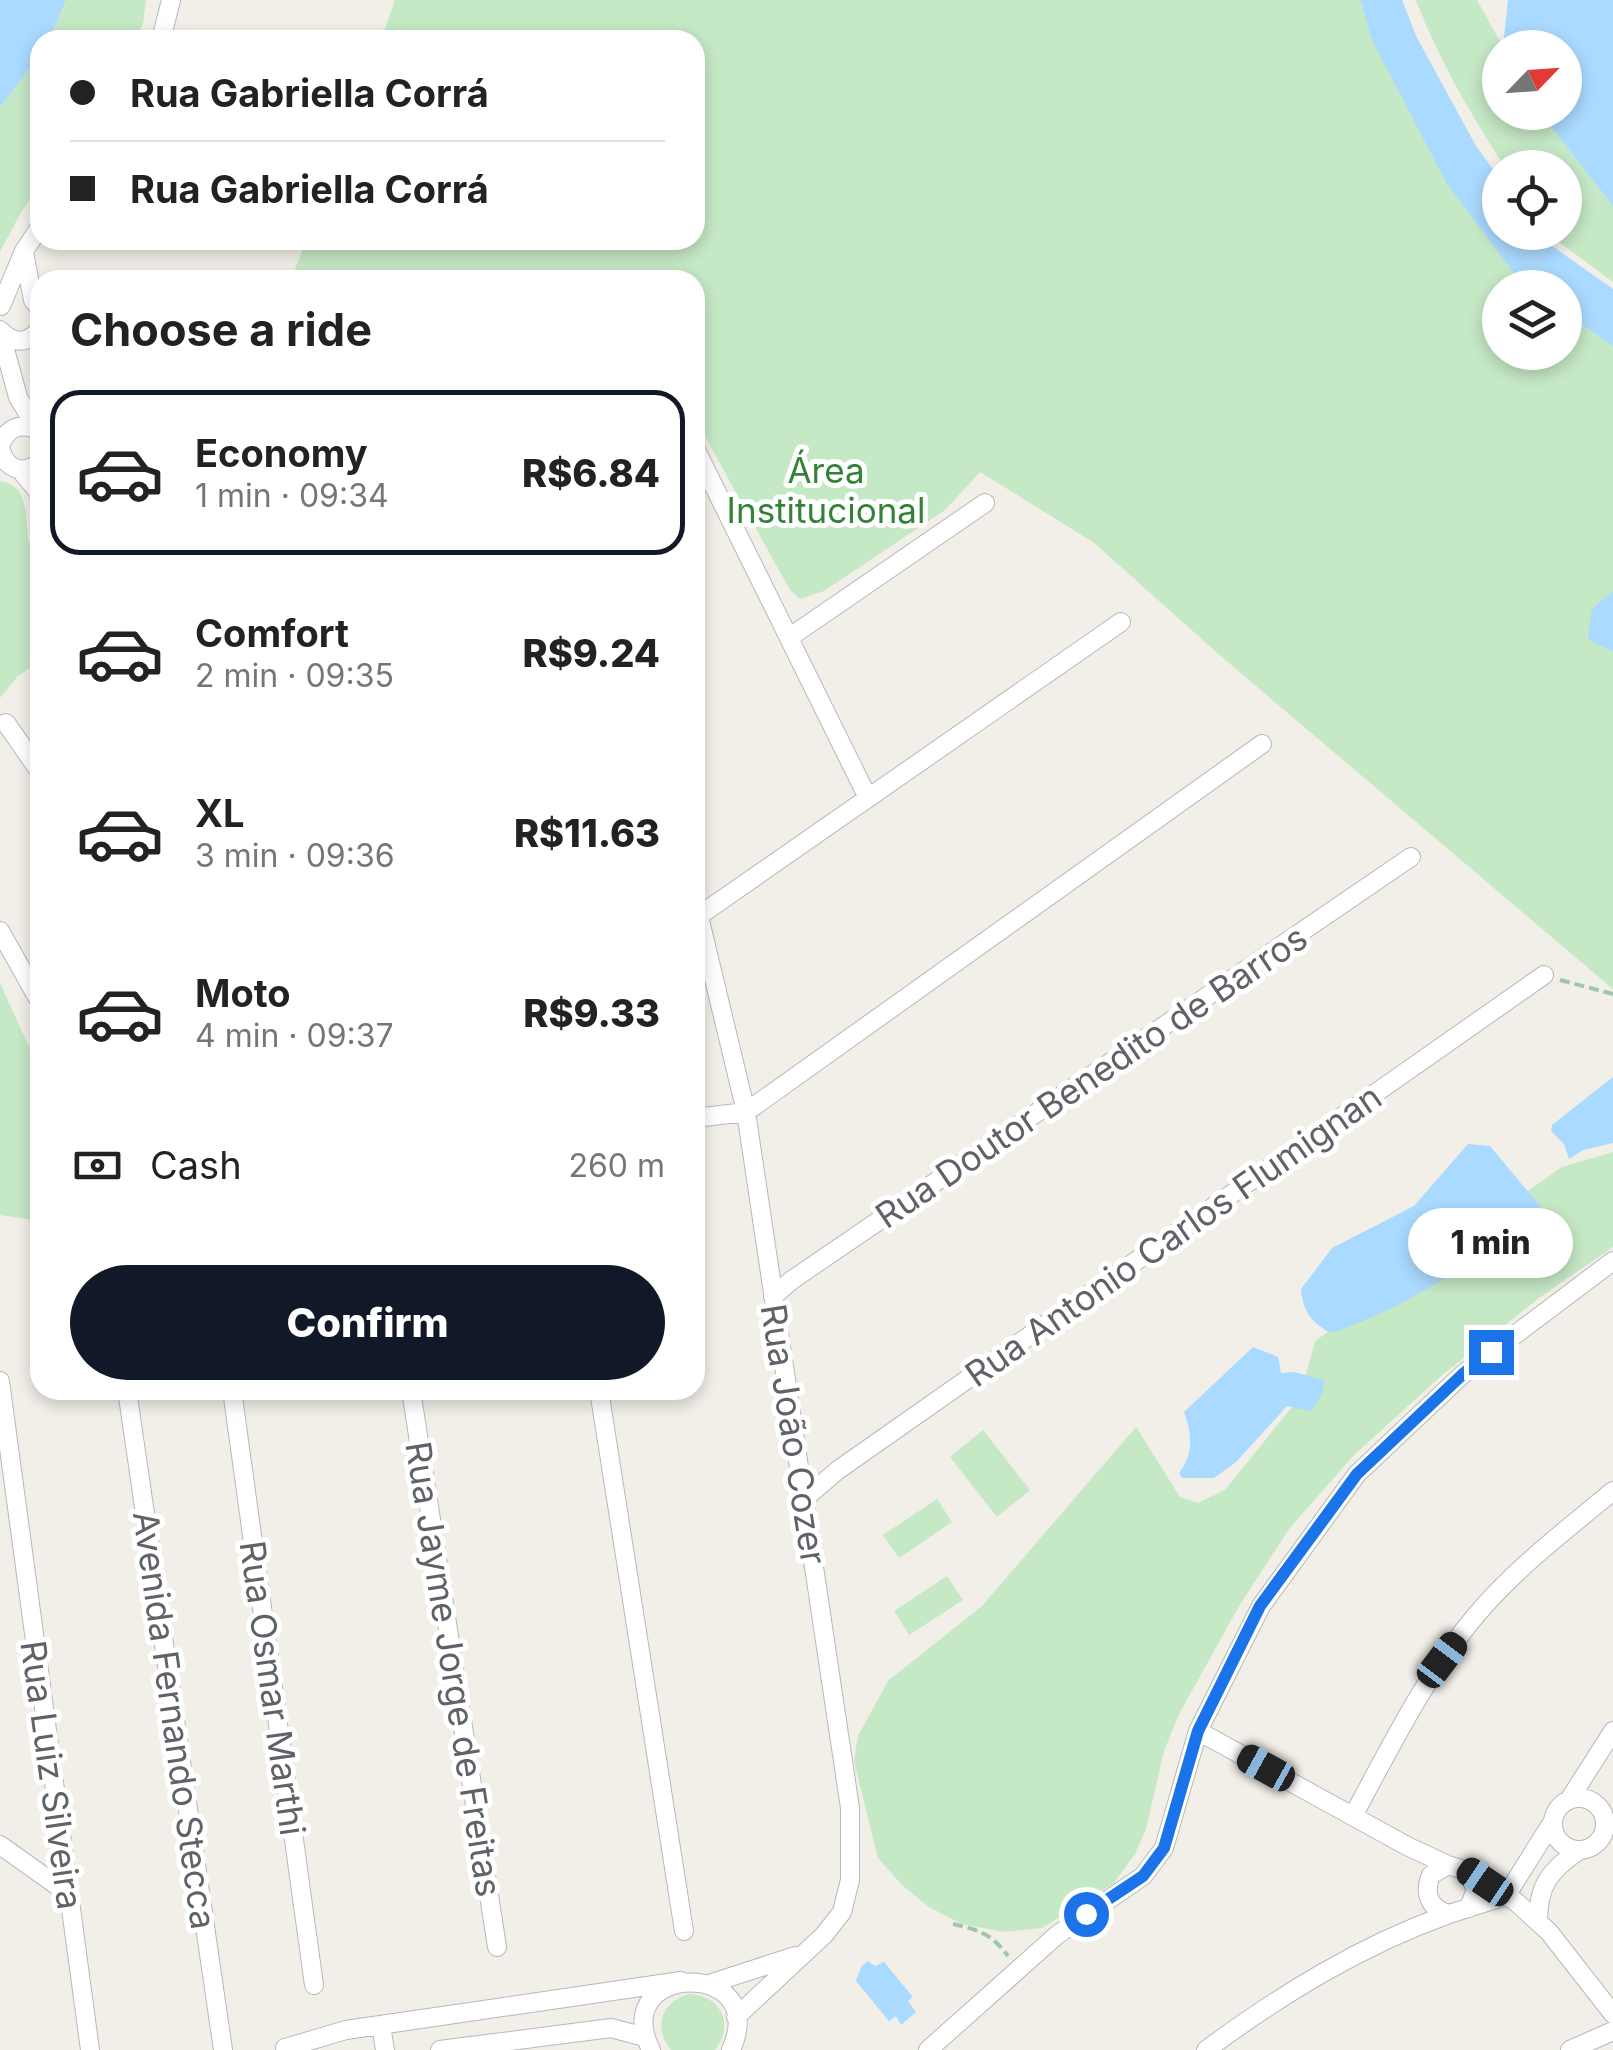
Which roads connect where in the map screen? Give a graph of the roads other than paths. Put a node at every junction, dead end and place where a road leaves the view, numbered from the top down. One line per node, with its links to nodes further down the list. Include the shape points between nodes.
1 (172, 0): 2 (street)
2 (164, 30)
3 (30, 242): 4 (street)
4 (24, 251): 5 (street); 7 (street)
5 (30, 278)
6 (30, 301): 7 (street, via 10,298)
7 (1, 307)
8 (0, 330): 9 (street, via 18,342); 11 (street)
9 (30, 336)
10 (30, 346): 11 (street)
11 (14, 376): 12 (street)
12 (18, 396): 13 (street); 14 (street)
13 (30, 418)
14 (13, 427): 15 (street); 16 (street)
15 (30, 428)
16 (0, 446): 17 (street)
17 (10, 468): 19 (street)
18 (705, 468): 22 (street)
19 (30, 485)
20 (985, 503): 22 (street)
21 (1121, 622): 26 (street)
22 (790, 637): 26 (street)
23 (6, 724): 25 (street)
24 (1262, 744): 33 (street)
25 (30, 758)
26 (868, 798): 28 (street)
27 (1410, 857): 36 (street, Rua Doutor Benedito de Barros)
28 (705, 902)
29 (0, 931): 32 (street)
30 (705, 940): 33 (street, Rua João Cozer)
31 (1544, 974): 43 (street, Rua Antonio Carlos Flumignan)
32 (30, 984)
33 (746, 1112): 34 (street); 36 (street, Rua João Cozer)
34 (705, 1117)
35 (1613, 1261): 44 (street, via 1463,1374 1357,1474 1260,1606)
36 (773, 1296): 43 (street, Rua João Cozer)
37 (0, 1381): 56 (street, Rua Luiz Silveira)
38 (128, 1400): 78 (street, Avenida Fernando Stecca)
39 (233, 1400): 67 (street, Rua Osmar Marthi)
40 (414, 1400): 63 (street, Rua Jayme Jorge de Freitas)
41 (601, 1400): 62 (street)
42 (1613, 1492): 47 (street, via 1478,1612 1442,1660)
43 (804, 1499): 64 (street, Rua João Cozer, via 852,1856 842,1912)
44 (1198, 1731): 47 (street); 81 (street, via 1164,1848 1143,1876 1057,1935)
45 (1613, 1731): 46 (street)
46 (1569, 1800): 48 (street); 49 (street, via 1595,1803)
47 (1353, 1816): 51 (street)
48 (1553, 1820): 52 (street, via 1557,1838); 57 (street)
49 (1609, 1825): 52 (street, via 1594,1846)
50 (0, 1844): 56 (street)
51 (1407, 1846): 53 (street); 55 (street)
52 (1578, 1850): 60 (street, via 1549,1875 1538,1897)
53 (1448, 1865): 54 (street); 55 (street, via 1431,1875)
54 (1467, 1871): 57 (street); 58 (street, via 1476,1889)
55 (1427, 1890): 59 (street, via 1440,1912); 61 (street)
56 (66, 1892): 77 (street, Rua Luiz Silveira)
57 (1506, 1896): 58 (street); 60 (street)
58 (1469, 1908): 59 (street)
59 (1450, 1914): 61 (street)
60 (1538, 1922): 68 (street)
61 (1410, 1928): 82 (street, via 1333,1966)
62 (684, 1930)
63 (497, 1947)
64 (800, 1954): 66 (street, Rua João Cozer); 70 (street, Rua João Cozer)
65 (672, 1984): 66 (street); 69 (street); 74 (street, via 647,2010)
66 (709, 1984): 70 (street, via 727,1997)
67 (314, 1986)
68 (1613, 2014)
69 (468, 2015): 72 (street); 75 (street, via 480,2023); 76 (street, via 346,2030)
70 (736, 2017): 80 (street)
71 (1613, 2031): 83 (street)
72 (383, 2041): 76 (street)
73 (520, 2045): 74 (street, via 611,2028); 75 (street)
74 (647, 2046)
75 (485, 2047): 79 (street)
76 (286, 2049)
77 (90, 2050)
78 (223, 2050)
79 (440, 2050)
80 (731, 2050)
81 (928, 2050)
82 (1206, 2050)
83 (1570, 2050)

